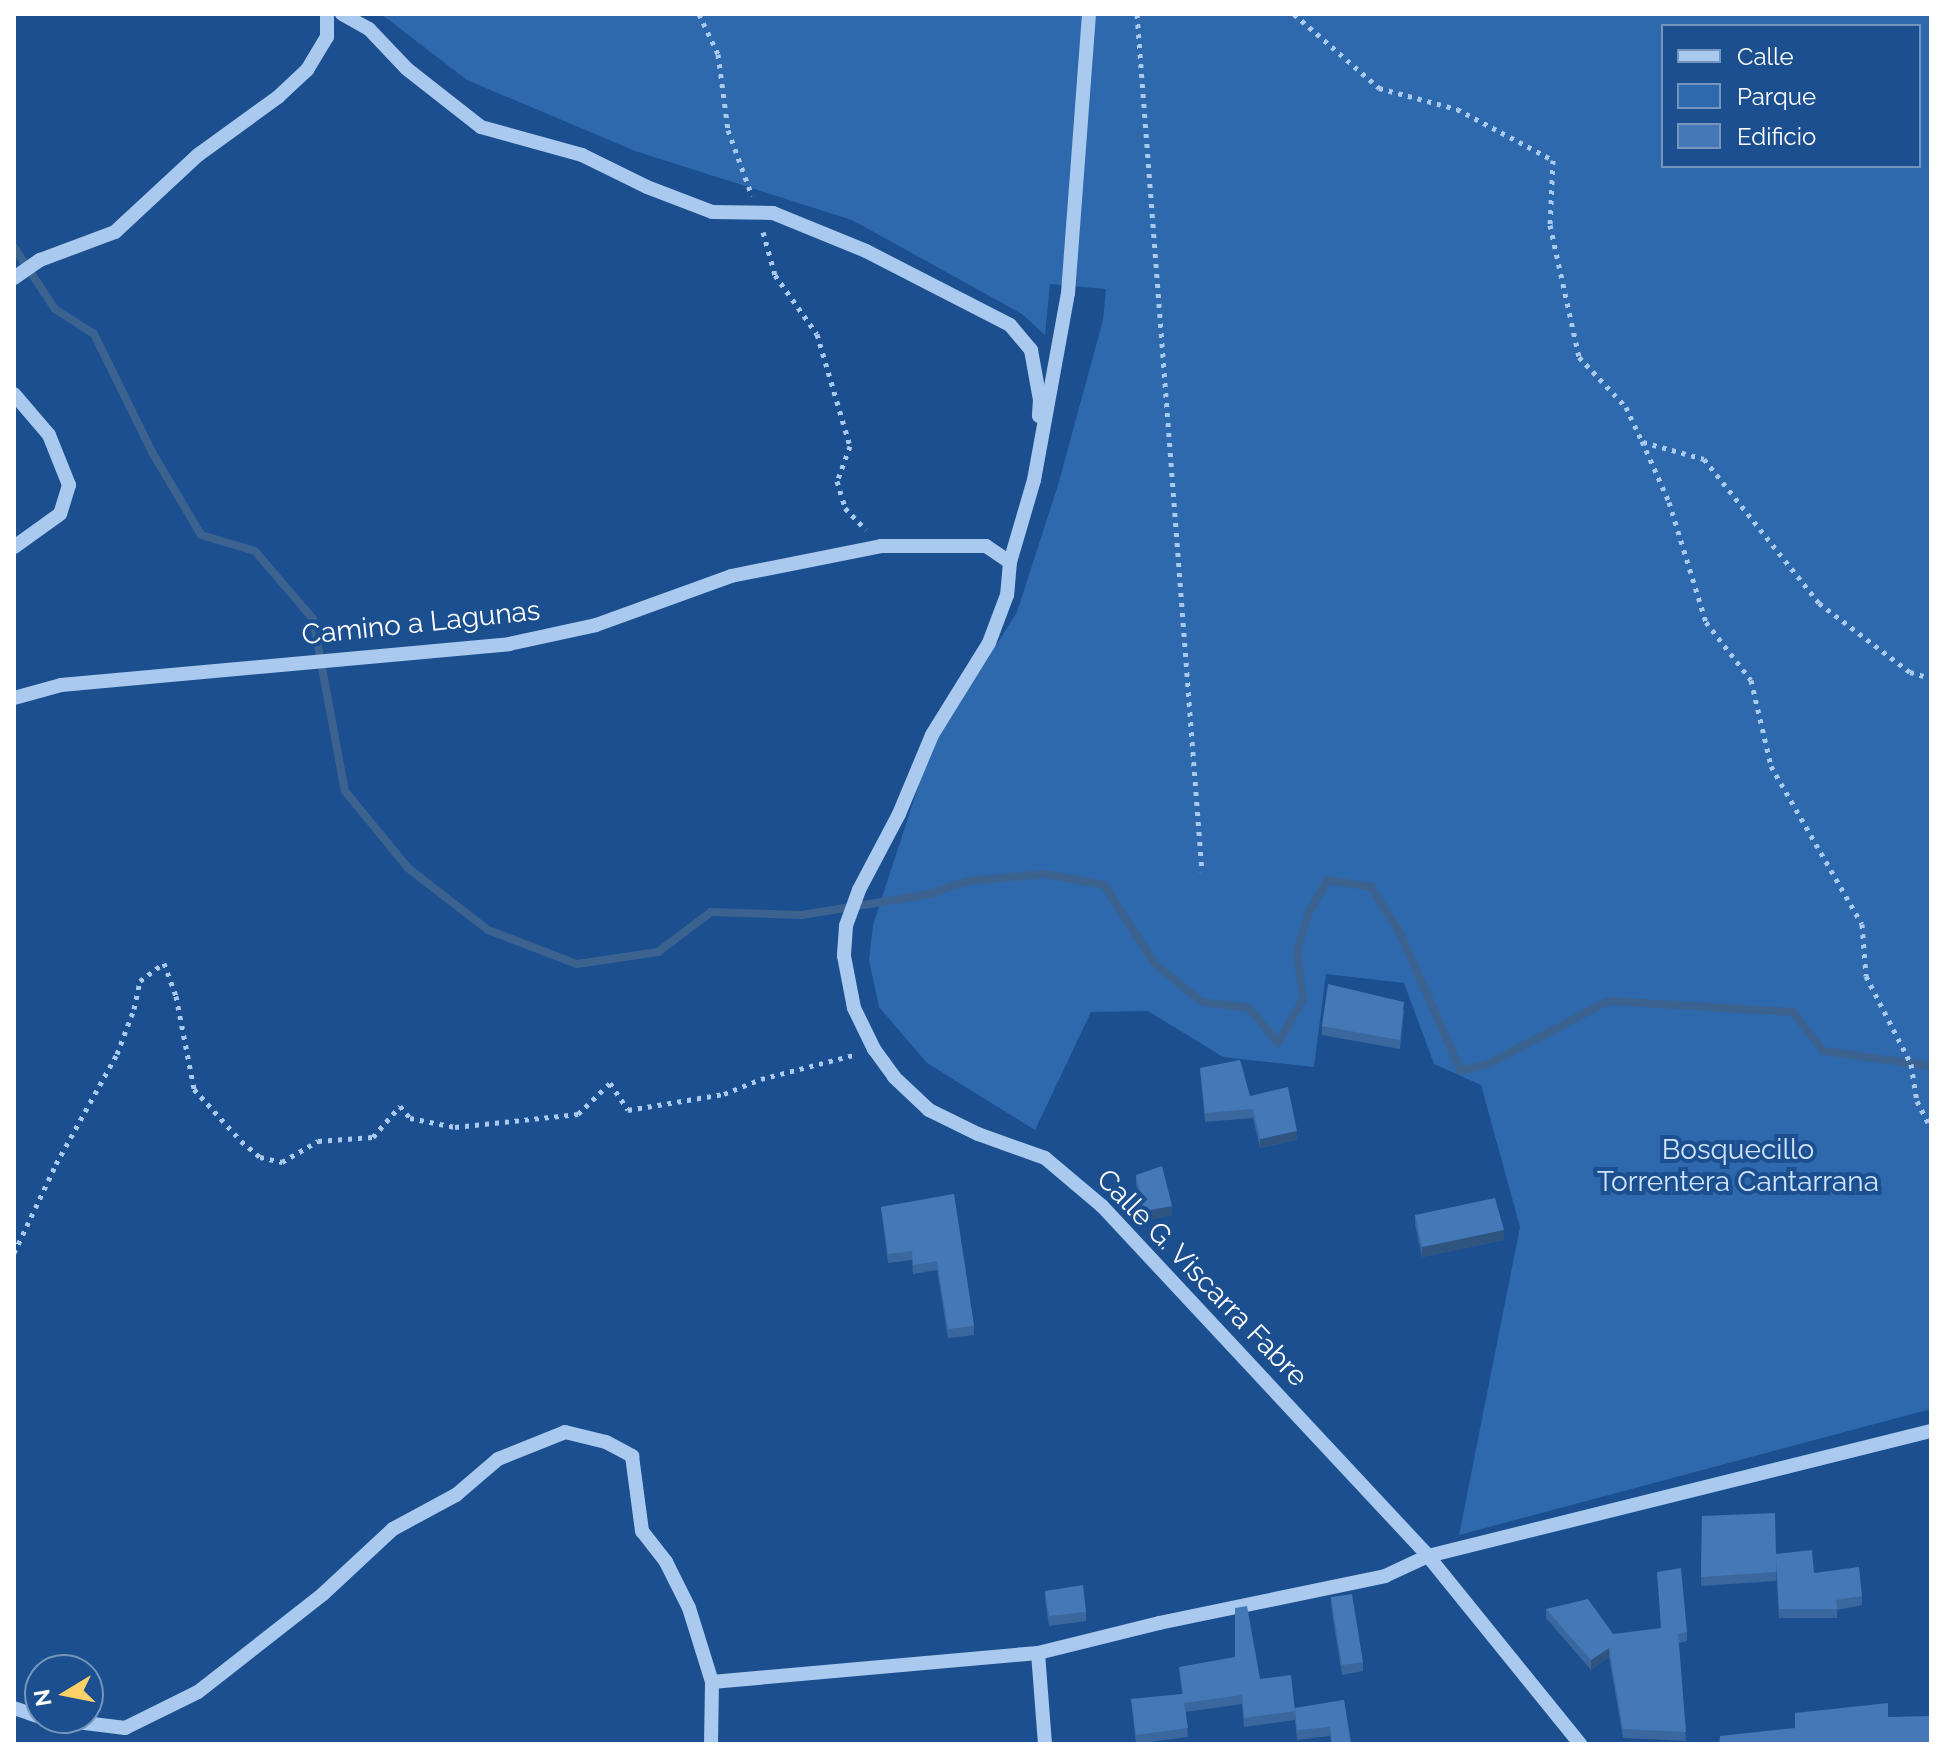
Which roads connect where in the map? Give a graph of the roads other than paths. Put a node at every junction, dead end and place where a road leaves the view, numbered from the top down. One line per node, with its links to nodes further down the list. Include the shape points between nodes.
1 (327, 14): 4 (street, via 327,37 307,70 278,97 198,155 115,232 40,260)
2 (342, 14): 6 (street, via 369,29 407,69 481,127 582,155 712,212 773,213 866,251 1010,325 1031,350 1040,400)
3 (1089, 14): 6 (street, via 1068,293)
4 (14, 278)
5 (14, 394): 7 (street, via 49,435 69,485 60,514)
6 (1034, 480): 8 (street, Calle G. Viscarra Fabre)
7 (14, 547)
8 (1010, 562): 9 (street, Camino a Lagunas, via 986,546 881,546 731,576 596,625 509,644 61,685); 11 (street, Calle G. Viscarra Fabre, via 1007,595 989,643 932,735 846,926 844,956 854,1008 894,1077 929,1110 1045,1158 1102,1206)
9 (14, 698)
10 (1931, 1431): 11 (street)
11 (1428, 1556): 12 (street, via 1385,1576); 17 (street, Calle G. Viscarra Fabre)
12 (1038, 1653): 13 (street); 16 (street)
13 (712, 1682): 14 (street, via 689,1608 666,1562 642,1531 632,1456 606,1442 565,1432 498,1459 456,1495 393,1529 323,1594 198,1692 125,1728); 15 (street)
14 (104, 1725)
15 (711, 1744)
16 (1045, 1744)
17 (1580, 1744)

